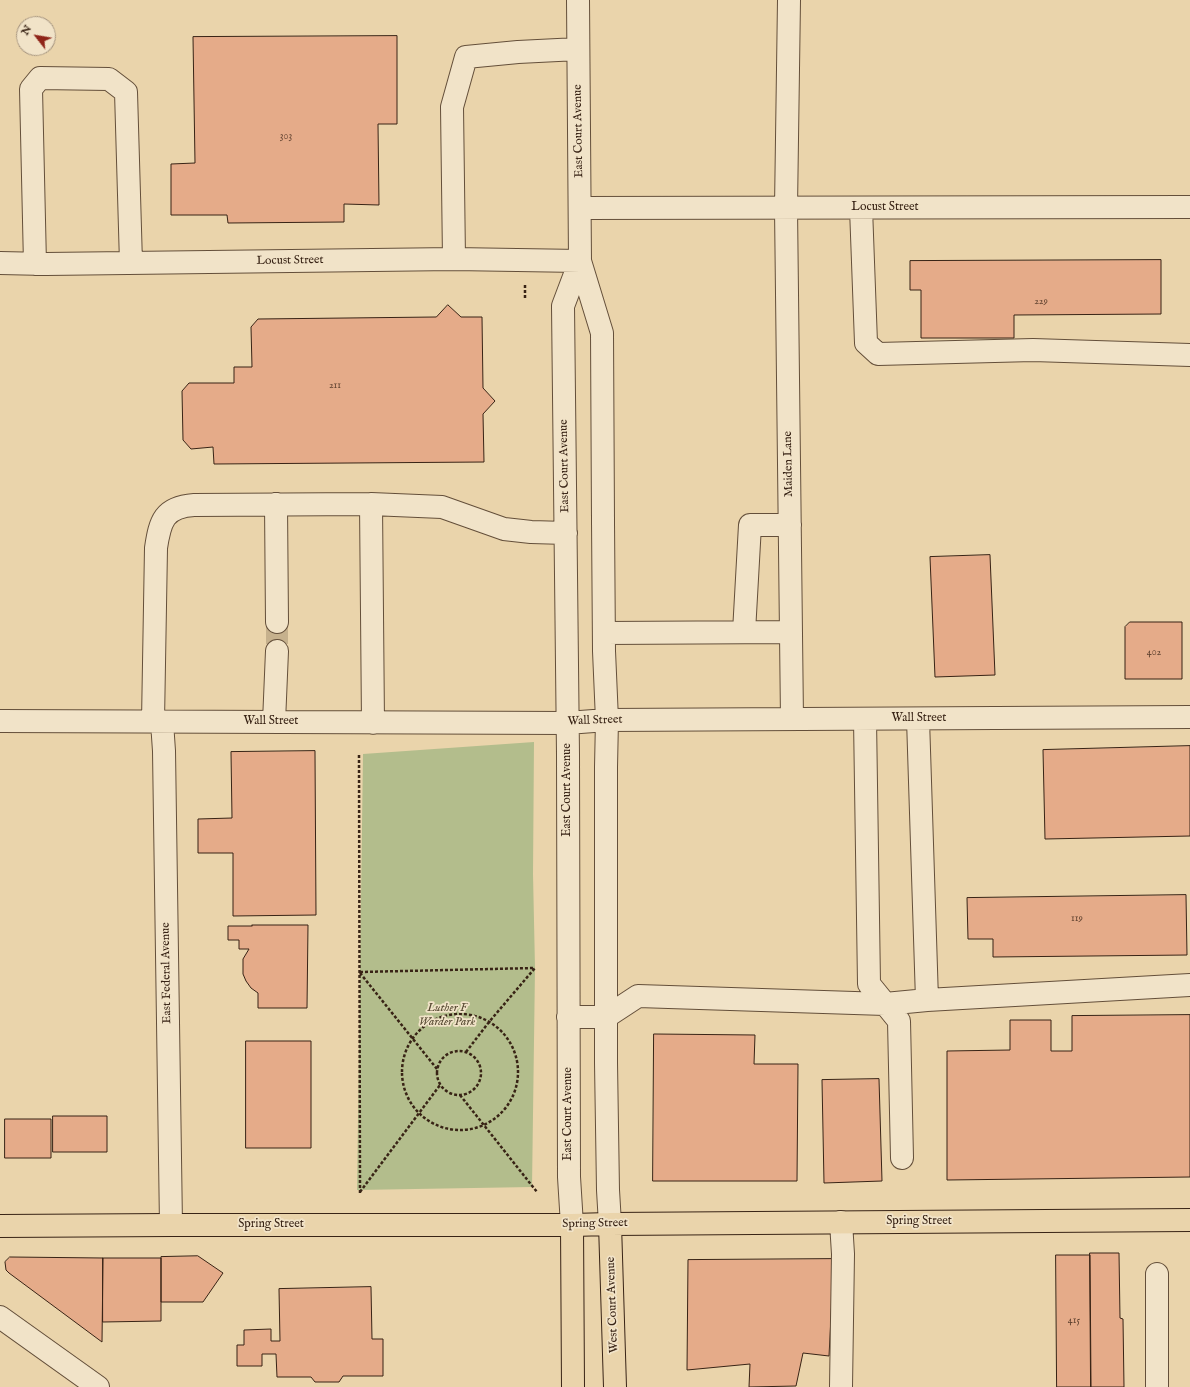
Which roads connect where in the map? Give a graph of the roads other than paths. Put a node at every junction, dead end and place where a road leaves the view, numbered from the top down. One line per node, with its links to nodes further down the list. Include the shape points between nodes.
1 (578, 0): 3 (street, East Court Avenue)
2 (789, 0): 5 (street, Maiden Lane)
3 (578, 49): 4 (street, East Court Avenue); 8 (street, via 466,57 452,107)
4 (580, 208): 5 (street, Locust Street); 9 (street, East Court Avenue)
5 (786, 208): 6 (street, Locust Street); 16 (street, Maiden Lane)
6 (861, 208): 7 (street, Locust Street); 13 (street, via 866,343 878,354 1033,350)
7 (1190, 208)
8 (454, 259): 9 (street, Locust Street); 11 (street, Locust Street)
9 (580, 261): 17 (street, East Court Avenue, via 563,306); 21 (street, East Court Avenue, via 602,333)
10 (0, 263): 12 (street, Locust Street)
11 (131, 263): 12 (street, Locust Street); 12 (street, via 126,92 109,79 40,78 31,89)
12 (35, 264)
13 (1190, 355)
14 (276, 504): 15 (street, East Federal Avenue); 18 (street); 29 (street, East Federal Avenue, via 182,506 172,510 164,518 158,532 156,548)
15 (371, 504): 17 (street, East Federal Avenue, via 442,507 504,529); 31 (street)
16 (790, 525): 19 (street, via 750,525); 20 (street, Maiden Lane)
17 (566, 533): 32 (street, East Court Avenue)
18 (277, 622)
19 (744, 632): 20 (street); 21 (street)
20 (792, 632): 24 (street, Maiden Lane)
21 (604, 633): 27 (street, East Court Avenue)
22 (277, 651): 30 (street)
23 (1190, 717): 26 (street, Wall Street)
24 (792, 719): 25 (street, Wall Street); 27 (street, Wall Street)
25 (865, 719): 26 (street, Wall Street); 35 (street, via 869,984)
26 (918, 719): 34 (street)
27 (607, 720): 32 (street, Wall Street); 37 (street, East Court Avenue)
28 (0, 721): 29 (street, Wall Street)
29 (158, 722): 30 (street, Wall Street); 42 (street, East Federal Avenue, via 164,751)
30 (274, 722): 31 (street, Wall Street)
31 (373, 723): 32 (street, Wall Street)
32 (567, 723): 36 (street, East Court Avenue)
33 (1190, 985): 34 (street)
34 (927, 1000): 35 (street)
35 (885, 1004): 37 (street, via 638,996); 38 (street, via 899,1021)
36 (568, 1017): 37 (street); 43 (street, East Court Avenue, via 568,1178)
37 (606, 1017): 41 (street, East Court Avenue)
38 (902, 1158)
39 (1190, 1220): 40 (main road, Spring Street)
40 (841, 1222): 41 (main road, Spring Street); 50 (street)
41 (610, 1224): 43 (main road, Spring Street); 49 (main road, West Court Avenue)
42 (171, 1225): 43 (main road, Spring Street); 44 (main road, Spring Street)
43 (572, 1225): 48 (main road)
44 (0, 1226)
45 (1157, 1274): 51 (street)
46 (0, 1317): 47 (street)
47 (98, 1387)
48 (573, 1387)
49 (615, 1387)
50 (841, 1387)
51 (1157, 1387)

